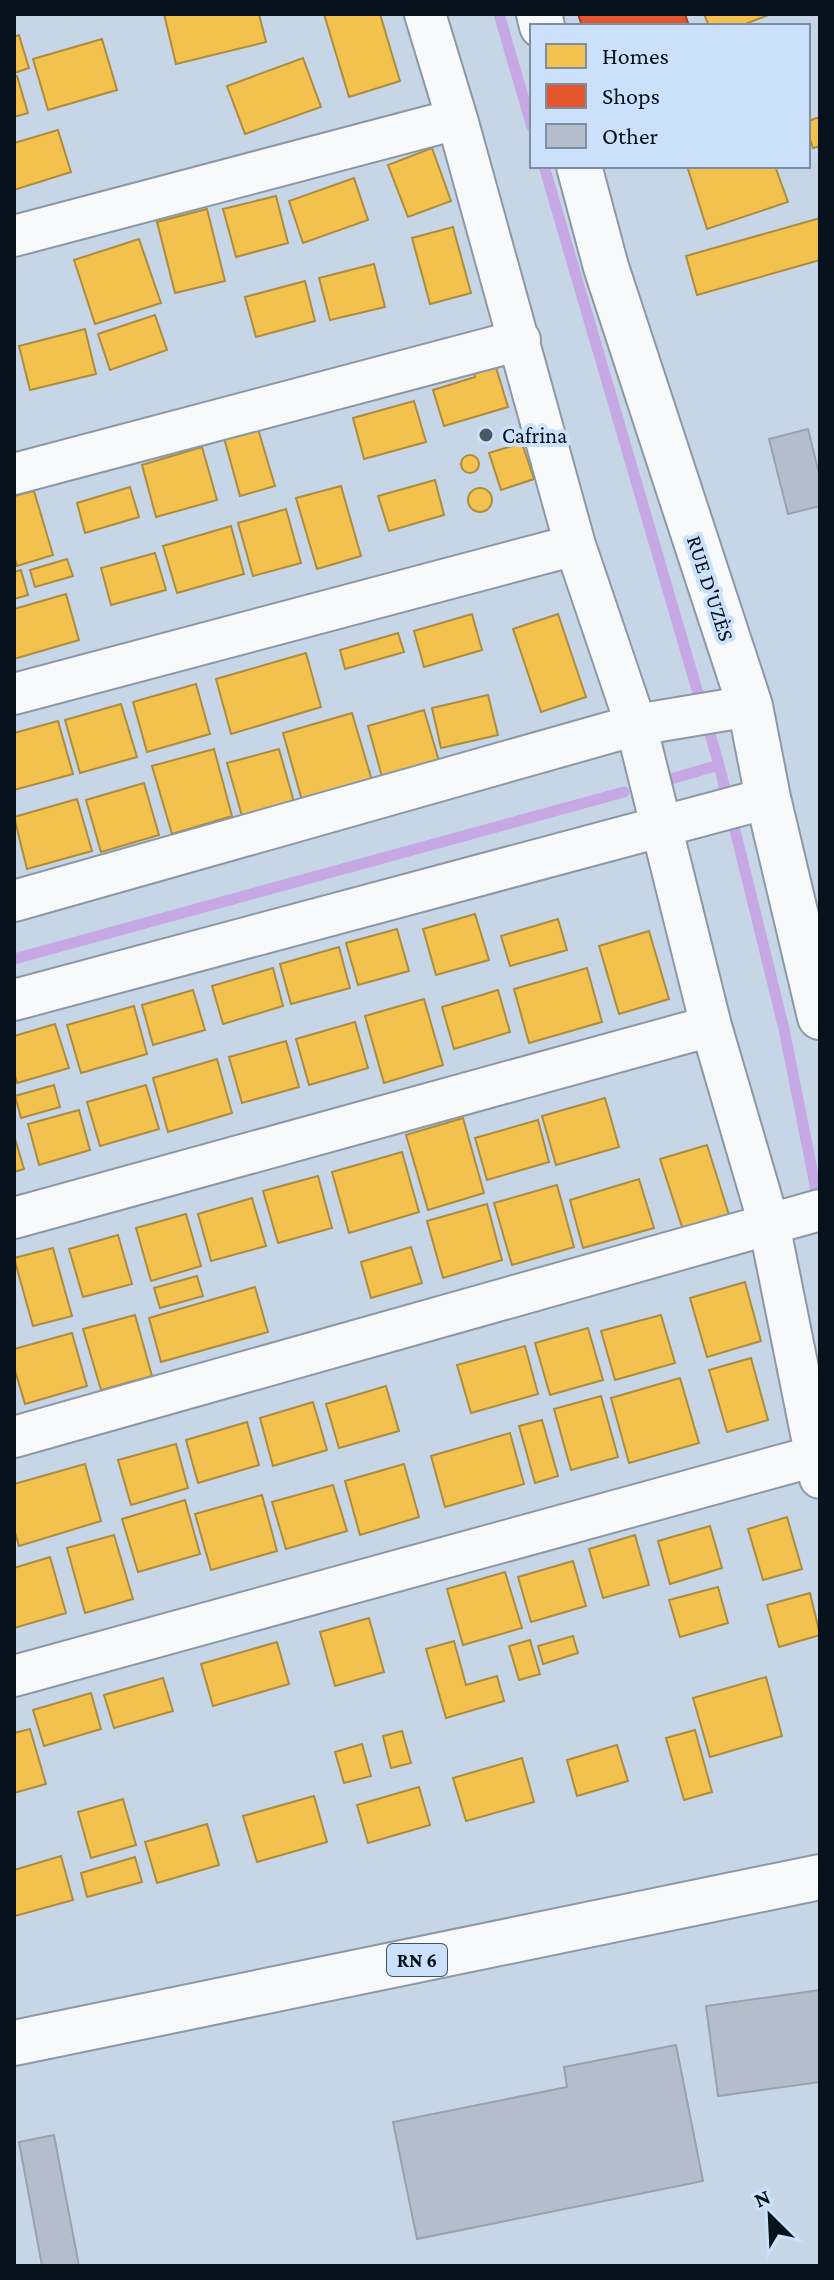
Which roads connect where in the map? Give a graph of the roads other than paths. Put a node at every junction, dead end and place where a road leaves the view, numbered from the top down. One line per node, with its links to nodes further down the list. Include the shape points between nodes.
1 (425, 14): 2 (street)
2 (457, 119): 4 (street); 5 (street)
3 (580, 168): 9 (street, RUE D'UZÈS, via 606,267)
4 (14, 236)
5 (520, 340): 6 (street); 7 (street)
6 (14, 474)
7 (575, 545): 8 (street); 10 (street)
8 (14, 694)
9 (750, 706): 10 (street); 11 (street, RUE D'UZÈS)
10 (636, 725): 12 (street); 13 (street)
11 (768, 798): 12 (street); 15 (street, RUE D'UZÈS)
12 (663, 827): 14 (street); 16 (street)
13 (14, 901)
14 (14, 1000)
15 (820, 1017)
16 (711, 1026): 18 (street); 19 (street)
17 (820, 1210): 19 (street)
18 (14, 1218)
19 (769, 1224): 20 (street); 21 (street)
20 (14, 1437)
21 (818, 1467): 22 (street)
22 (14, 1676)
23 (820, 1877): 24 (street, RN 6)
24 (14, 2043)

